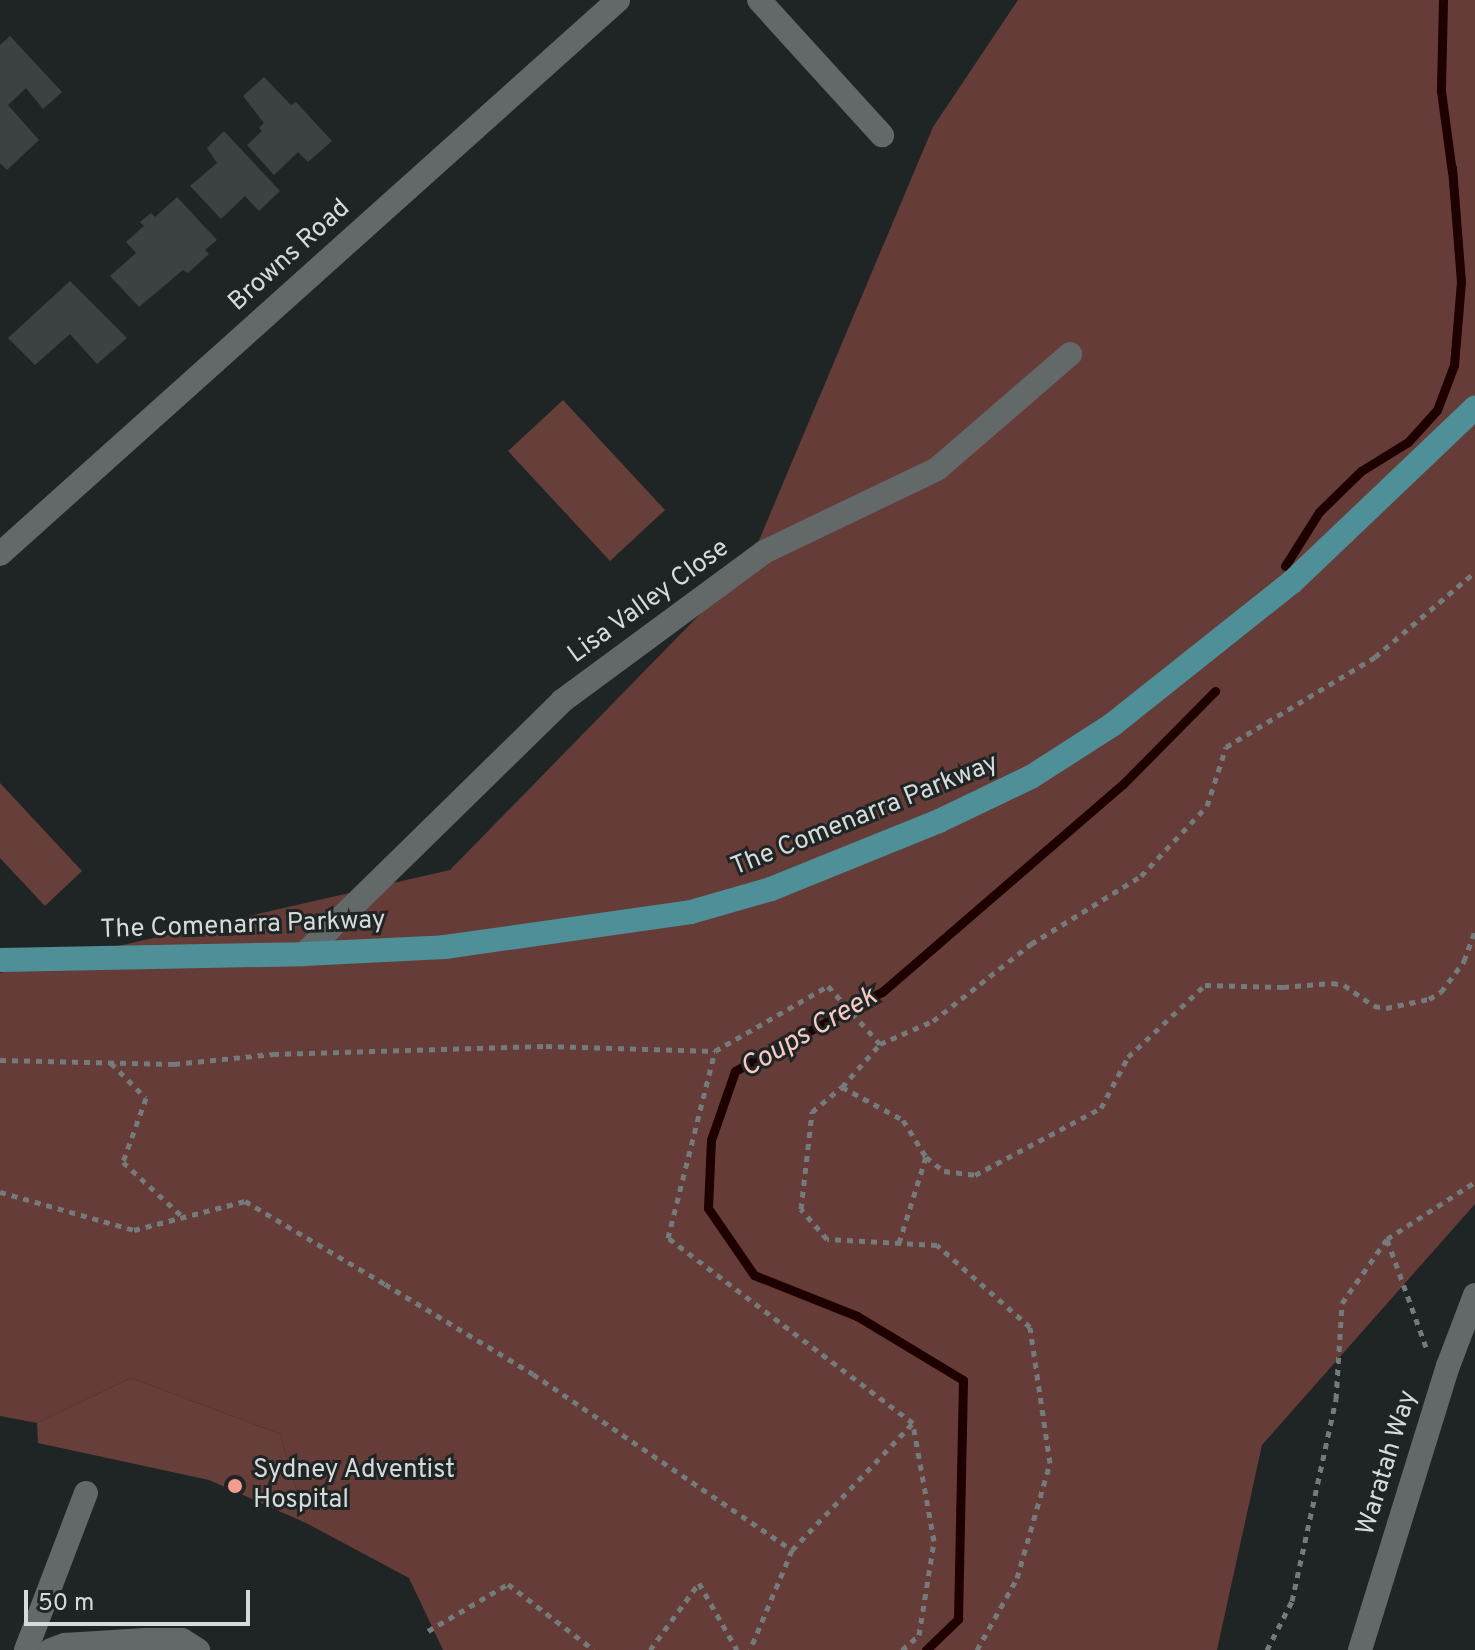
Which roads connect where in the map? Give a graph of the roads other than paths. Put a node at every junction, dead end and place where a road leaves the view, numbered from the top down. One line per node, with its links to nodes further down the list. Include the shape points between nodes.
1 (618, 0): 6 (street, Browns Road)
2 (759, 0): 3 (street)
3 (882, 135)
4 (1070, 354): 7 (street, Lisa Valley Close, via 937,469 764,552 562,701)
5 (1475, 408): 7 (main road, The Comenarra Parkway, via 1292,582 1112,725 1031,777 939,821 771,889 691,912 445,947)
6 (0, 554)
7 (304, 954): 8 (main road, The Comenarra Parkway)
8 (0, 960)
9 (1475, 1295): 14 (street, Waratah Way)
10 (86, 1493): 11 (street)
11 (26, 1650)
12 (51, 1650): 13 (street, via 145,1640 182,1640)
13 (198, 1650)
14 (1360, 1650)

